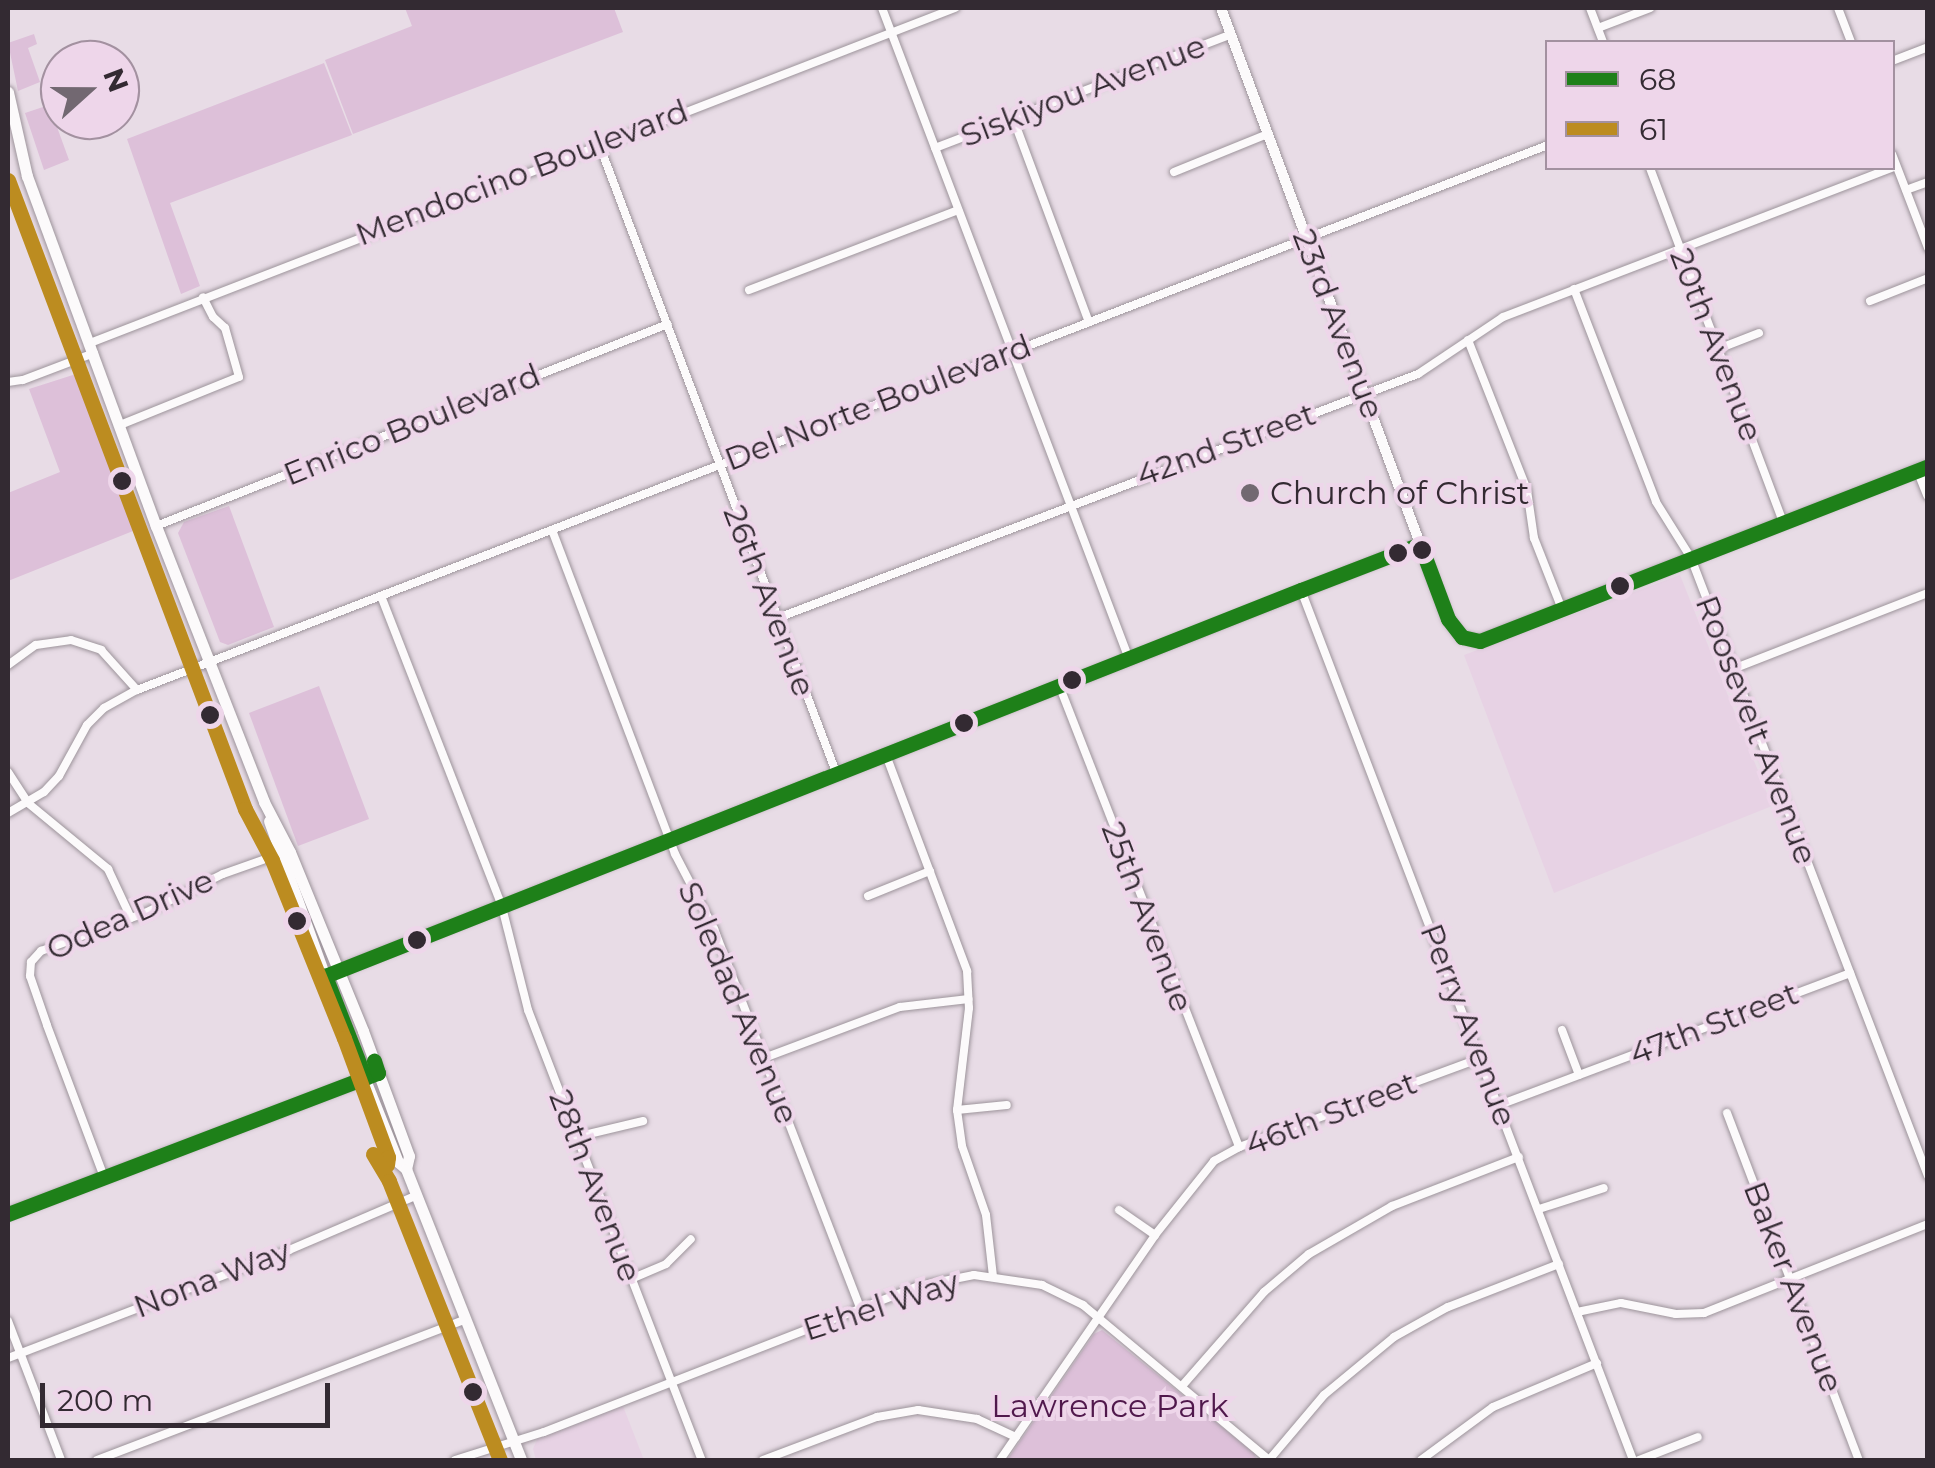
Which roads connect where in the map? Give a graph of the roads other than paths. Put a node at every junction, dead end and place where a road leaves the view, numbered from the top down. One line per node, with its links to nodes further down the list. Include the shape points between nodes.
1 (882, 8): 8 (street)
2 (955, 8): 8 (street, Mendocino Boulevard)
3 (1220, 8): 9 (street, 23rd Avenue)
4 (1590, 8): 7 (street)
5 (1650, 8): 7 (street)
6 (1838, 8): 11 (street)
7 (1598, 28): 10 (street)
8 (892, 33): 18 (street, Mendocino Boulevard); 20 (street)
9 (1230, 35): 15 (street, Siskiyou Avenue); 17 (street, 23rd Avenue)
10 (1602, 40)
11 (1850, 40)
12 (1928, 47): 13 (street)
13 (1895, 60)
14 (8, 92): 21 (main road)
15 (1014, 118): 20 (street, Siskiyou Avenue); 37 (street)
16 (8, 133): 21 (main road)
17 (1265, 136): 25 (street); 29 (street, 23rd Avenue)
18 (598, 144): 35 (street, Mendocino Boulevard); 38 (street, 26th Avenue)
19 (1545, 146): 29 (street, Del Norte Boulevard)
20 (935, 148): 28 (street)
21 (21, 152): 41 (main road)
22 (1651, 170): 30 (street, 20th Avenue)
23 (1885, 170): 30 (street, 42nd Street)
24 (1895, 170): 27 (street)
25 (1174, 172)
26 (1928, 182): 27 (street)
27 (1906, 190): 31 (street)
28 (958, 210): 34 (street); 43 (street)
29 (1307, 238): 37 (street, Del Norte Boulevard); 45 (street, 23rd Avenue)
30 (1680, 248): 33 (street, 42nd Street); 42 (street, 20th Avenue)
31 (1928, 248)
32 (1928, 278): 36 (street)
33 (1574, 289): 40 (street, 42nd Street, via 1504,317); 55 (street, Roosevelt Avenue, via 1656,502)
34 (749, 290)
35 (203, 296): 41 (street, Mendocino Boulevard); 46 (street, via 225,328 239,377)
36 (1870, 301)
37 (1089, 322): 43 (street, Del Norte Boulevard)
38 (668, 324): 47 (street, 26th Avenue); 52 (street, Enrico Boulevard)
39 (1759, 334): 42 (street)
40 (1468, 340): 45 (street, 42nd Street, via 1428,370); 59 (street, via 1527,490 1534,538)
41 (92, 348): 44 (street, Mendocino Boulevard); 46 (main road)
42 (1718, 349): 51 (street, 20th Avenue)
43 (1012, 353): 47 (street, Del Norte Boulevard); 50 (street)
44 (8, 382)
45 (1364, 394): 50 (street, 42nd Street); 54 (street, 23rd Avenue)
46 (120, 425): 52 (main road)
47 (717, 465): 53 (street, Del Norte Boulevard); 60 (street, 26th Avenue)
48 (1923, 468): 49 (street); 51 (street)
49 (1928, 495)
50 (1068, 504): 60 (street, 42nd Street); 61 (street)
51 (1783, 522): 55 (street)
52 (156, 526): 62 (main road)
53 (552, 530): 58 (street, Del Norte Boulevard); 73 (street, Soledad Avenue)
54 (1420, 544): 56 (street); 59 (street, 23rd Avenue, via 1448,619 1462,636 1480,641)
55 (1690, 558): 59 (street); 64 (street, Roosevelt Avenue)
56 (1301, 590): 61 (street); 85 (street, Perry Avenue)
57 (1928, 593): 64 (street)
58 (381, 596): 62 (street, Del Norte Boulevard); 77 (street, 28th Avenue)
59 (1562, 609)
60 (775, 618): 69 (street, 26th Avenue)
61 (1128, 658): 65 (street)
62 (210, 662): 66 (street); 70 (main road)
63 (8, 665): 66 (street, via 36,645 71,640 102,650)
64 (1734, 670): 80 (street, Roosevelt Avenue)
65 (1059, 685): 67 (street); 95 (street, 25th Avenue)
66 (137, 690): 71 (street, via 87,725 59,776)
67 (886, 756): 69 (street); 75 (street)
68 (8, 772): 71 (street)
69 (837, 775): 73 (street)
70 (264, 802): 74 (main road); 79 (main road)
71 (28, 803): 72 (street); 78 (street, via 108,869)
72 (8, 813)
73 (671, 841): 77 (street); 84 (street, Soledad Avenue)
74 (277, 854): 78 (street, Odea Drive); 81 (main road)
75 (930, 871): 76 (street); 82 (street, via 964,959)
76 (868, 896)
77 (502, 908): 79 (street); 94 (street, 28th Avenue, via 528,1010)
78 (132, 918): 99 (street, Odea Drive, via 42,951 29,967)
79 (338, 971): 81 (street); 86 (main road)
80 (1850, 973): 87 (street, 47th Street); 98 (street, Roosevelt Avenue)
81 (325, 976): 88 (main road)
82 (970, 999): 84 (street, via 900,1007); 91 (street)
83 (1562, 1030): 87 (street)
84 (764, 1058): 112 (street, Soledad Avenue)
85 (1481, 1058): 90 (street, Perry Avenue); 95 (street, 46th Street)
86 (378, 1072): 88 (street); 97 (main road, via 409,1156)
87 (1579, 1075): 90 (street, 47th Street)
88 (365, 1078): 97 (main road); 99 (street)
89 (1007, 1104): 91 (street)
90 (1499, 1105): 96 (street, Perry Avenue)
91 (957, 1110): 109 (street, via 986,1215)
92 (1727, 1114): 111 (street, Baker Avenue)
93 (643, 1121): 94 (street)
94 (576, 1138): 110 (street, 28th Avenue)
95 (1238, 1147): 106 (street, 46th Street, via 1194,1181)
96 (1519, 1157): 102 (street, Perry Avenue); 121 (street, via 1392,1206 1309,1254 1264,1292)
97 (406, 1169): 101 (main road)
98 (1928, 1176)
99 (104, 1178): 104 (street)
100 (1604, 1188): 102 (street)
101 (415, 1196): 115 (main road); 117 (street, Nona Way)
102 (1538, 1209): 108 (street, Perry Avenue)
103 (1119, 1210): 106 (street)
104 (8, 1214)
105 (1928, 1224): 111 (street)
106 (1155, 1235): 114 (street, 46th Street)
107 (691, 1239): 110 (street, via 666,1264)
108 (1559, 1264): 113 (street, Perry Avenue); 132 (street, via 1448,1307 1394,1338 1324,1395)
109 (993, 1276): 112 (street, Ethel Way, via 938,1280); 114 (street, Ethel Way, via 1042,1285)
110 (631, 1279): 120 (street, 28th Avenue)
111 (1789, 1279): 113 (street, via 1704,1313 1621,1303); 135 (street, Baker Avenue)
112 (860, 1309): 120 (street, Ethel Way)
113 (1578, 1312): 119 (street, Perry Avenue)
114 (1100, 1316): 121 (street, Ethel Way); 122 (street, 46th Street)
115 (463, 1320): 124 (main road); 126 (street)
116 (8, 1322): 117 (street)
117 (19, 1353): 118 (street, Nona Way); 125 (street)
118 (8, 1358)
119 (1596, 1363): 133 (street, via 1493,1407); 134 (street, Perry Avenue)
120 (672, 1381): 124 (street, Ethel Way); 129 (street, 28th Avenue)
121 (1182, 1386): 132 (street, Ethel Way)
122 (1016, 1437): 130 (street, via 977,1418 918,1410 877,1417); 131 (street, 46th Street)
123 (1698, 1437): 134 (street)
124 (513, 1440): 127 (street, Ethel Way); 128 (main road)
125 (61, 1460)
126 (97, 1460)
127 (454, 1460)
128 (521, 1460)
129 (702, 1460)
130 (764, 1460)
131 (1000, 1460)
132 (1269, 1460)
133 (1421, 1460)
134 (1636, 1460)
135 (1858, 1460)

